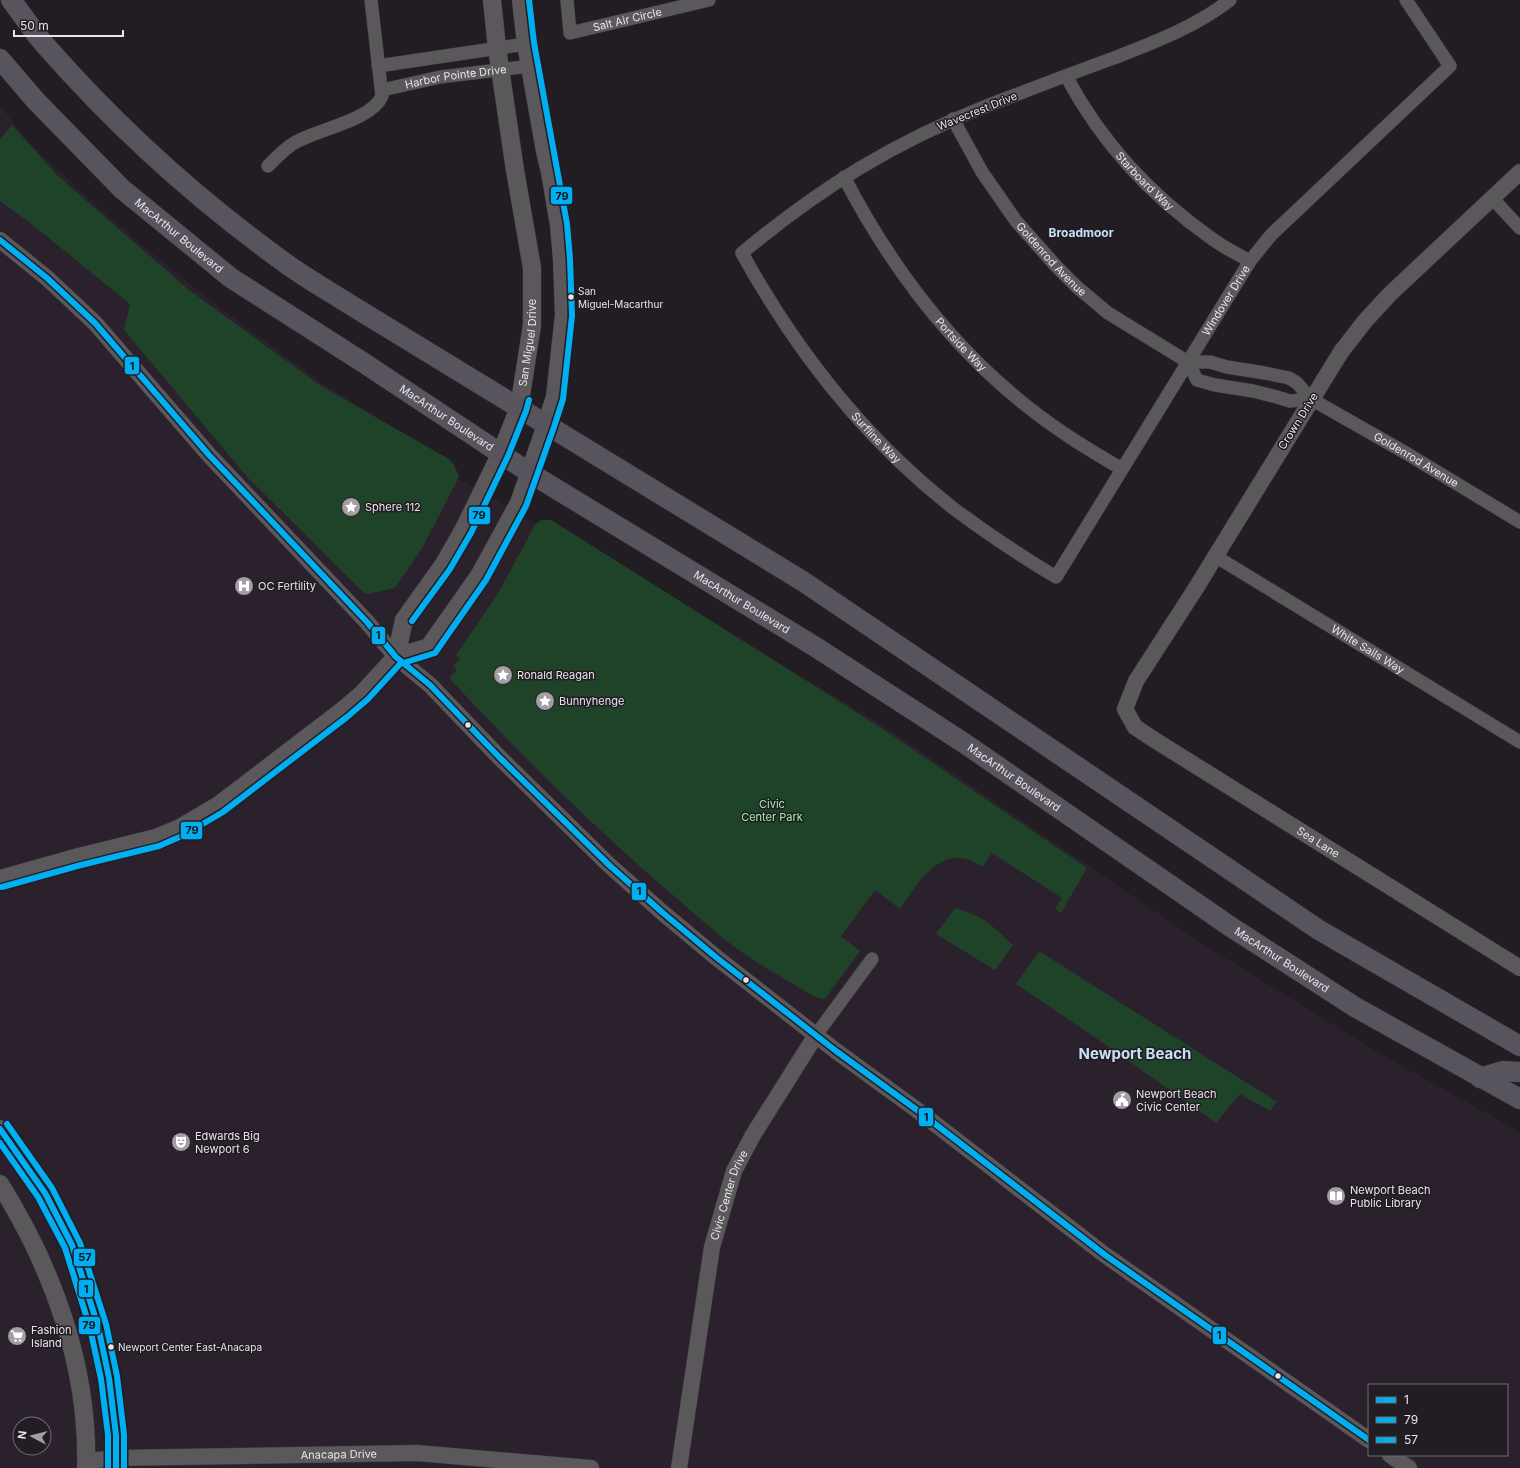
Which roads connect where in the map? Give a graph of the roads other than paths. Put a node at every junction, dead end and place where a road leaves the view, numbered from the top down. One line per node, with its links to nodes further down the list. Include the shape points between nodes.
1 (11, 0): 28 (main road, via 45,45 111,114 170,170 232,223 289,265 354,307)
2 (371, 0): 12 (street)
3 (492, 0): 10 (main road, San Miguel Drive)
4 (521, 0): 9 (main road)
5 (567, 0): 6 (street, Salt Air Circle, via 570,33)
6 (709, 0)
7 (1230, 0): 15 (street, Wavecrest Drive, via 1193,25)
8 (1406, 0): 25 (street, Windover Drive, via 1450,66 1271,235)
9 (526, 44): 10 (street, Harbor Pointe Drive); 13 (main road)
10 (497, 48): 12 (street, Harbor Pointe Drive); 14 (main road, San Miguel Drive)
11 (0, 59): 30 (main road, MacArthur Boulevard, via 36,101 122,189 231,278)
12 (378, 66): 16 (street)
13 (530, 66): 14 (street, Harbor Pointe Drive); 29 (main road, via 550,172 562,259 564,315 559,367 555,397)
14 (500, 69): 16 (street, Harbor Pointe Drive, via 440,77); 28 (main road, San Miguel Drive, via 532,268 532,325)
15 (1066, 76): 17 (street, Wavecrest Drive); 25 (street, Starboard Way, via 1088,114 1114,150 1144,183 1176,213 1212,239)
16 (382, 90): 18 (street, via 379,103 369,112 295,142)
17 (953, 120): 20 (street, Wavecrest Drive, via 909,140); 26 (street, Goldenrod Avenue, via 998,197 1056,266 1108,313)
18 (268, 166)
19 (1520, 172): 21 (street, Crown Drive)
20 (844, 177): 24 (street, Wavecrest Drive, via 791,213); 31 (street, Portside Way, via 896,265 960,345 1036,413)
21 (1492, 198): 22 (street); 27 (street, Crown Drive, via 1364,321)
22 (1520, 228)
23 (0, 240): 36 (street, via 47,278 94,323 209,455 367,622)
24 (742, 253): 35 (street, Surfline Way, via 808,359 834,392 881,443 953,507 1020,556)
25 (1250, 261): 26 (street, Windover Drive)
26 (1188, 362): 27 (street, Goldenrod Avenue, via 1210,362 1289,378); 27 (street, via 1197,380 1277,396 1290,401); 31 (street, Windover Drive)
27 (1311, 399): 33 (street, Goldenrod Avenue, via 1406,452); 34 (street, Crown Drive)
28 (520, 408): 29 (main road); 30 (main road, San Miguel Drive)
29 (546, 425): 32 (main road); 43 (main road, via 804,582 1319,930)
30 (501, 453): 32 (main road, MacArthur Boulevard); 36 (main road, San Miguel Drive, via 444,564 404,620)
31 (1122, 469): 35 (street, Windover Drive)
32 (530, 473): 36 (main road, via 517,508 479,576 429,647); 45 (main road, MacArthur Boulevard, via 814,646 964,743 1231,927 1348,1003)
33 (1520, 522)
34 (1216, 556): 37 (street, Crown Drive, via 1136,681); 38 (street, White Sails Way)
35 (1056, 577)
36 (396, 657): 39 (main road, via 347,707 203,816 156,838); 42 (street, via 430,686 609,865 711,953)
37 (1125, 709): 41 (street, Sea Lane, via 1135,727)
38 (1520, 742)
39 (0, 879)
40 (872, 959): 42 (street, Civic Center Drive)
41 (1520, 968)
42 (816, 1036): 49 (street, via 1105,1255); 54 (street, Civic Center Drive, via 753,1135 734,1171 712,1247)
43 (1520, 1046)
44 (1520, 1072): 45 (main road, via 1503,1071)
45 (1480, 1078): 46 (main road, MacArthur Boulevard)
46 (1520, 1100)
47 (0, 1129): 51 (main road, via 45,1194 72,1245 98,1326 110,1385)
48 (0, 1184): 52 (main road, via 39,1255 59,1304 77,1367)
49 (1368, 1439)
50 (1391, 1456): 55 (street)
51 (117, 1463): 52 (street, Anacapa Drive); 53 (street, Anacapa Drive, via 418,1453)
52 (86, 1464)
53 (591, 1468)
54 (679, 1468)
55 (1409, 1468)

